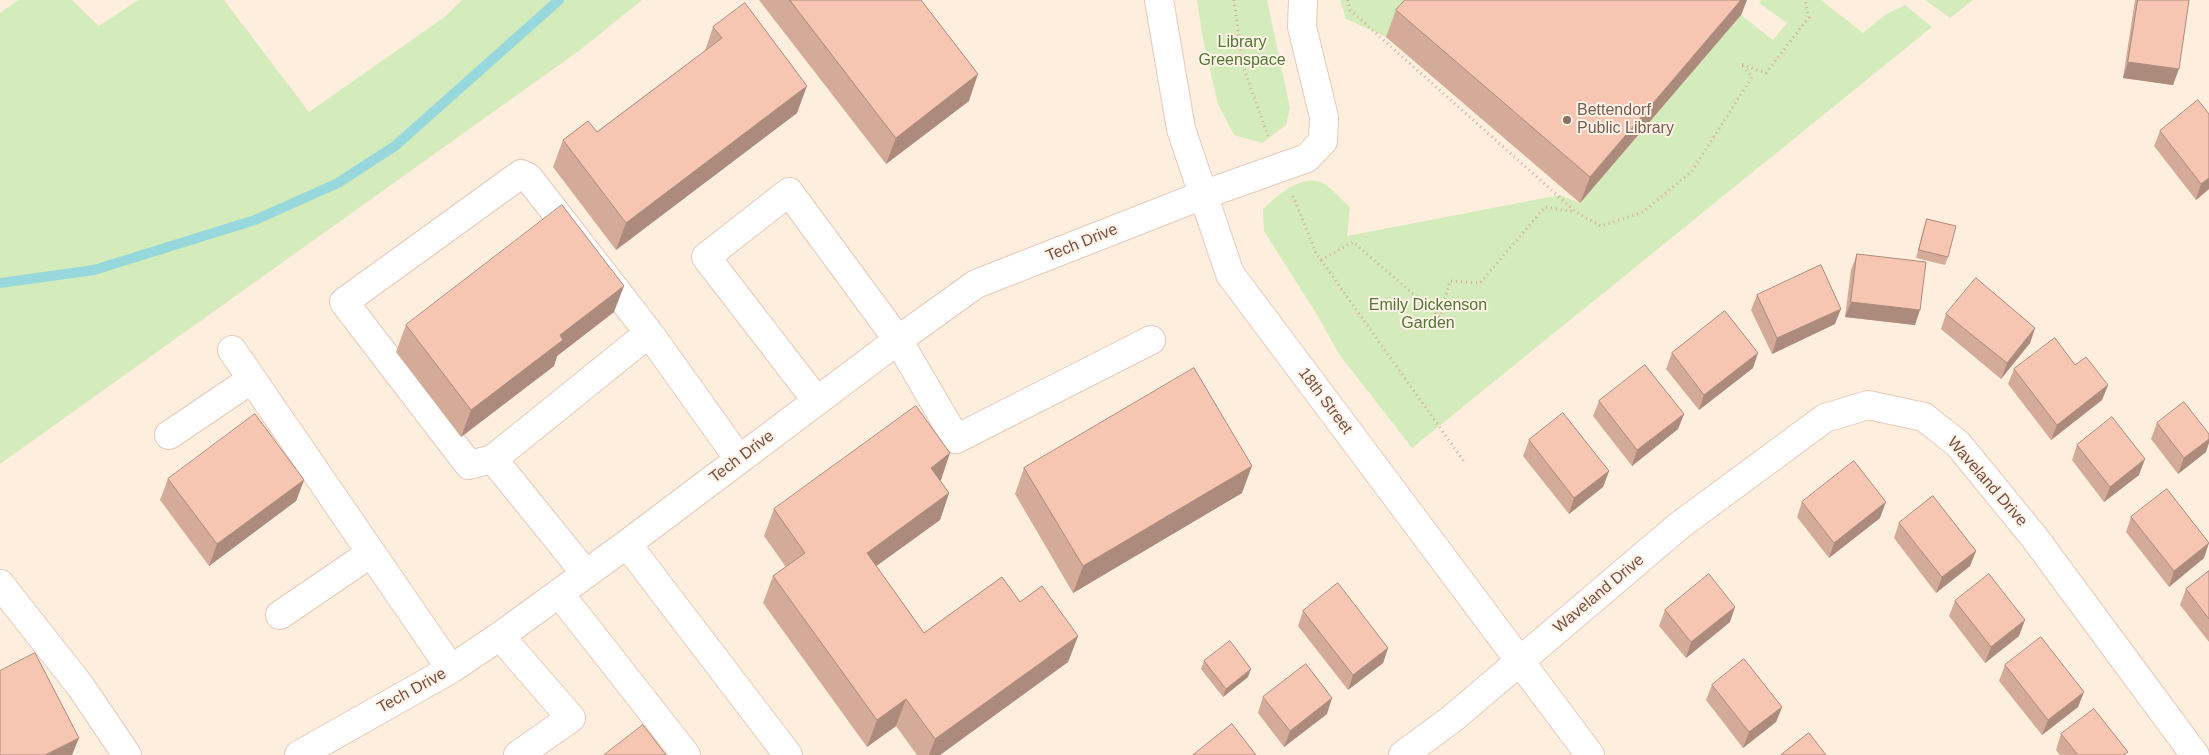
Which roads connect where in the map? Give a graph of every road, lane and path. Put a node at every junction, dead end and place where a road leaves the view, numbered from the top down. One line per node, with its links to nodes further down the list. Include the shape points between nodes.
1 (1159, 0): 7 (street, 18th Street, via 1181,129)
2 (1234, 0): 6 (path, via 1243,66)
3 (1303, 0): 6 (street, Tech Drive, via 1302,27 1324,117 1323,141 1307,158)
4 (1348, 0): 8 (path, via 1350,10)
5 (1805, 0): 8 (path, via 1809,17 1766,73 1742,64 1752,77 1692,171 1643,212 1601,226)
6 (1281, 167): 7 (street, Tech Drive); 9 (path)
7 (1203, 195): 11 (street, Tech Drive, via 976,284); 27 (street, 18th Street, via 1230,274)
8 (1576, 212): 9 (path, via 1544,207 1480,283 1450,281 1440,316 1354,242)
9 (1321, 260): 19 (path)
10 (649, 333): 17 (street); 17 (street, via 528,177 521,174 344,302 469,465); 18 (street)
11 (898, 340): 12 (street, via 956,440); 15 (street, Tech Drive); 15 (street, via 789,192 706,257)
12 (1151, 340)
13 (232, 350): 14 (street)
14 (252, 379): 16 (street); 21 (street)
15 (817, 401): 18 (street, Tech Drive)
16 (169, 435)
17 (492, 459): 22 (street)
18 (739, 459): 20 (street, Tech Drive)
19 (1465, 463)
20 (627, 544): 22 (street, Tech Drive); 33 (street)
21 (371, 553): 25 (street); 28 (street)
22 (586, 574): 24 (street, Tech Drive)
23 (0, 584): 29 (street, via 81,687)
24 (559, 593): 26 (street, Tech Drive); 32 (street)
25 (280, 615)
26 (500, 636): 28 (street, Tech Drive); 31 (street, via 571,718)
27 (1521, 661): 34 (street, Waveland Drive); 35 (street, 18th Street); 36 (street, Waveland Drive, via 1680,525 1825,418 1868,405 1924,418 1958,444 2034,536)
28 (451, 670): 30 (street, Tech Drive)
29 (127, 755)
30 (299, 755)
31 (518, 755)
32 (686, 755)
33 (788, 755)
34 (1403, 755)
35 (1590, 755)
36 (2195, 755)

